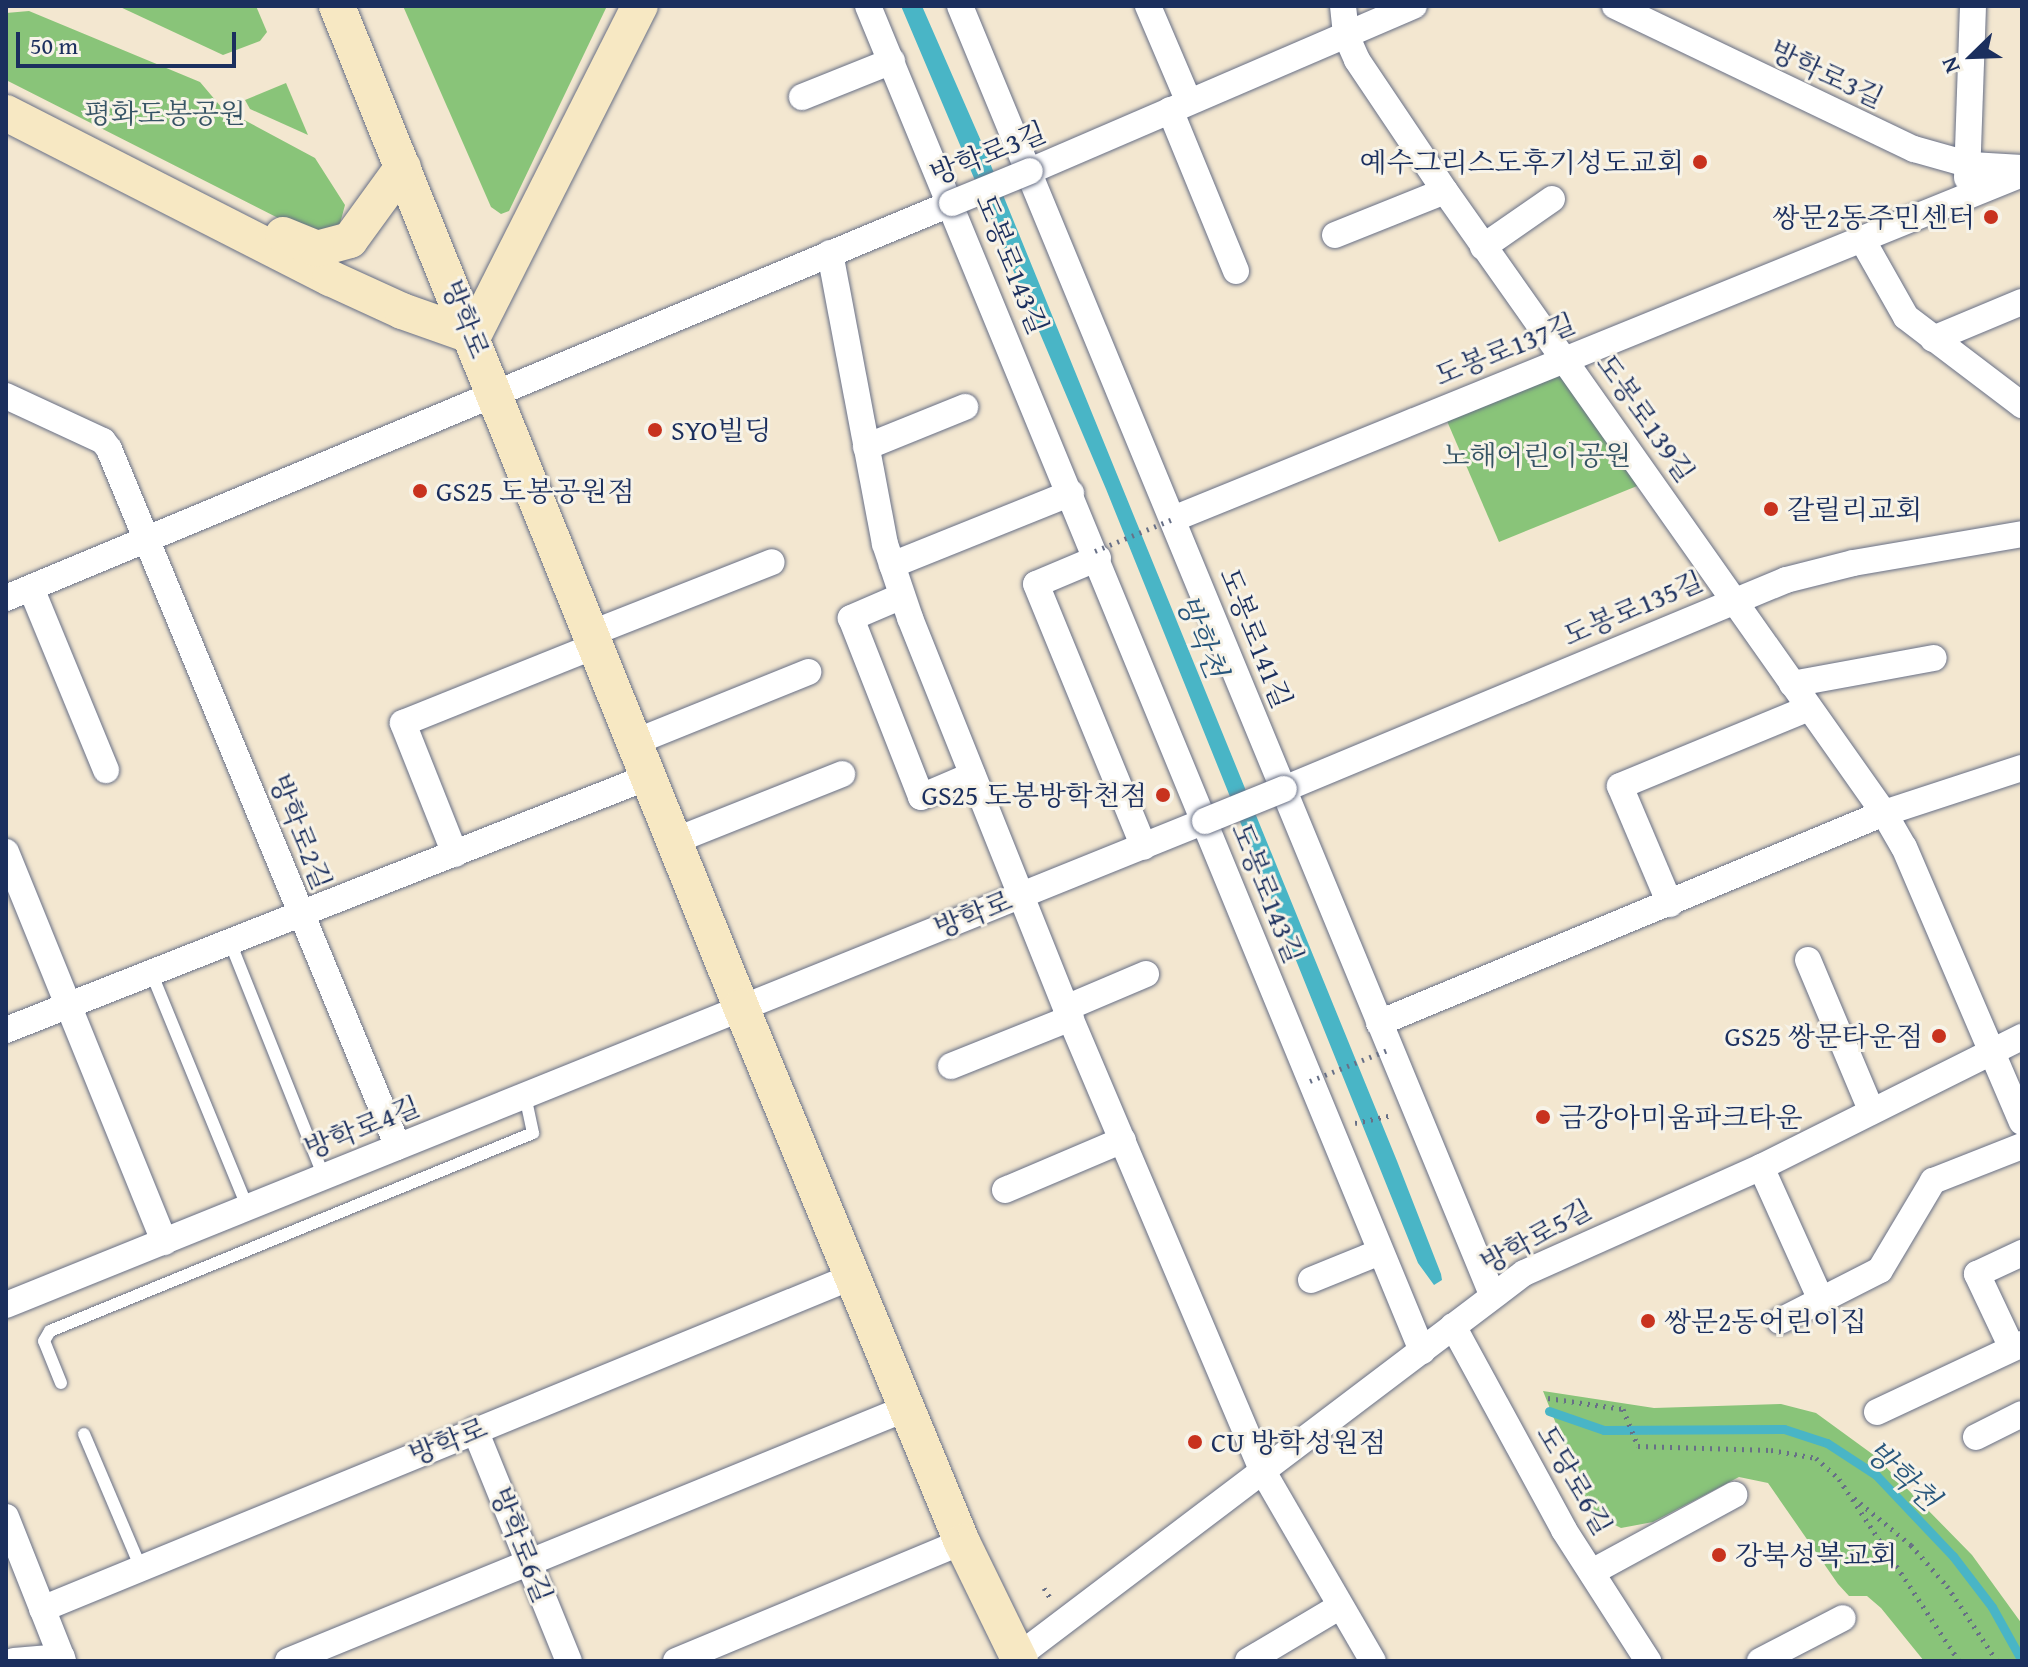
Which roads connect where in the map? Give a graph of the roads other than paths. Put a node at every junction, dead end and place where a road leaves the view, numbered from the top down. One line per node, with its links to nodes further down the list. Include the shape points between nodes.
1 (337, 6): 17 (main road, 방학로)
2 (640, 6): 30 (main road)
3 (868, 6): 11 (street, 도봉로143길)
4 (960, 6): 18 (street, 도봉로141길)
5 (1148, 6): 14 (street)
6 (1343, 6): 10 (street, 도봉로139길)
7 (1414, 6): 10 (street, 방학로3길)
8 (1615, 6): 16 (street, 방학로3길, via 1914,149)
9 (1973, 6): 16 (street)
10 (1346, 35): 14 (street, 방학로3길); 20 (street, 도봉로139길)
11 (892, 61): 13 (street); 23 (street, 도봉로143길)
12 (6, 96): 17 (main road, via 317,249 350,240)
13 (802, 97)
14 (1180, 106): 18 (street, 방학로3길); 28 (street)
15 (6, 113): 30 (main road, via 330,278)
16 (1971, 165): 19 (street, 방학로3길); 22 (street)
17 (403, 167): 30 (main road, 방학로)
18 (1030, 171): 23 (street, 방학로3길, bridge); 39 (street, 도봉로141길)
19 (2022, 171): 22 (street, 도봉로137길)
20 (1445, 191): 24 (street); 26 (street, 도봉로139길)
21 (1552, 199): 26 (street)
22 (1960, 200): 25 (street, 도봉로137길)
23 (952, 203): 27 (street, 방학로3길); 38 (street, 도봉로143길)
24 (1335, 235)
25 (1863, 241): 31 (street, via 1906,317); 32 (street, 도봉로137길)
26 (1483, 247): 32 (street, 도봉로139길)
27 (830, 253): 33 (street, 방학로3길); 37 (street)
28 (1236, 271)
29 (2022, 302): 31 (street)
30 (473, 336): 33 (main road, 방학로)
31 (1933, 339): 35 (street)
32 (1565, 358): 39 (street, 도봉로137길); 48 (street, 도봉로139길)
33 (494, 391): 41 (street); 49 (main road, 방학로)
34 (6, 396): 41 (street, 방학로2길, via 103,441)
35 (2022, 405)
36 (965, 407): 37 (street)
37 (866, 447): 44 (street)
38 (1071, 493): 42 (street, 도봉로143길); 44 (street)
39 (1173, 519): 60 (street, 도봉로141길)
40 (2022, 534): 48 (street, 도봉로135길, via 1853,563 1786,580)
41 (146, 542): 45 (street); 70 (street, 방학로2길)
42 (1097, 554): 62 (street, 도봉로143길); 64 (street, via 1036,584)
43 (772, 562): 49 (street)
44 (892, 565): 46 (street)
45 (31, 588): 47 (street); 56 (street)
46 (902, 596): 58 (street); 58 (street, via 851,618 921,797)
47 (6, 598)
48 (1733, 601): 52 (street, 도봉로139길); 60 (street, 도봉로135길)
49 (595, 639): 54 (main road, 방학로); 66 (street, via 403,723)
50 (1934, 658): 52 (street)
51 (808, 672): 54 (street)
52 (1792, 684): 53 (street, 도봉로139길)
53 (1809, 708): 61 (street, 도봉로139길); 69 (street, via 1620,786)
54 (635, 742): 59 (main road, 방학로)
55 (2022, 768): 61 (street)
56 (106, 770)
57 (842, 774): 63 (street)
58 (972, 775): 68 (street)
59 (648, 777): 63 (main road, 방학로); 66 (street)
60 (1284, 789): 62 (street, 도봉로135길, bridge); 78 (street, 도봉로141길)
61 (1884, 813): 69 (street); 81 (street, 도봉로139길, via 1904,847)
62 (1205, 821): 64 (street, 방학로); 94 (street, 도봉로143길)
63 (674, 841): 76 (main road, 방학로)
64 (1144, 847): 68 (street, 방학로)
65 (6, 852): 67 (street)
66 (455, 854): 70 (street)
67 (13, 889): 75 (street)
68 (1020, 894): 76 (street, 방학로); 77 (street)
69 (1670, 904): 78 (street)
70 (300, 914): 71 (street); 88 (street, 방학로2길)
71 (230, 942): 73 (street); 90 (lane)
72 (1808, 960): 84 (street)
73 (151, 972): 75 (street); 92 (lane)
74 (1146, 974): 77 (street)
75 (68, 1004): 79 (street); 93 (street)
76 (741, 1007): 83 (street, 방학로4길); 96 (main road, 방학로)
77 (1068, 1013): 82 (street); 86 (street)
78 (1379, 1023): 98 (street, 도봉로141길)
79 (6, 1030)
80 (2022, 1037): 81 (street, 방학로5길)
81 (1989, 1052): 84 (street, 방학로5길); 85 (street, 도봉로139길)
82 (951, 1066)
83 (525, 1095): 88 (street, 방학로4길); 105 (lane, via 533,1133 50,1331 44,1341)
84 (1871, 1110): 89 (street, 방학로5길)
85 (2022, 1122)
86 (1123, 1140): 91 (street); 112 (street)
87 (2022, 1146): 99 (street, via 1933,1181 1880,1270)
88 (398, 1147): 90 (street, 방학로4길)
89 (1761, 1167): 98 (street, 방학로5길, via 1657,1209 1524,1273); 99 (street)
90 (324, 1177): 92 (street, 방학로4길)
91 (1005, 1190)
92 (248, 1208): 93 (street, 방학로4길)
93 (164, 1242): 100 (street, 방학로4길)
94 (1380, 1252): 97 (street); 104 (street, 도봉로143길)
95 (2022, 1253): 103 (street, via 1977,1274)
96 (854, 1276): 106 (main road, 방학로); 109 (street, 방학로)
97 (1311, 1280)
98 (1492, 1294): 102 (street, 방학로5길)
99 (1821, 1300): 101 (street)
100 (6, 1305)
101 (1780, 1321)
102 (1453, 1326): 104 (street, 방학로5길); 118 (street, 도당로6길)
103 (2017, 1346): 107 (street)
104 (1422, 1351): 112 (street, 방학로5길)
105 (61, 1383)
106 (907, 1408): 115 (main road, 방학로); 116 (street)
107 (1877, 1412)
108 (2022, 1414): 111 (street)
109 (475, 1430): 116 (street, 방학로6길); 117 (street, 방학로)
110 (84, 1434): 117 (lane)
111 (1976, 1437)
112 (1261, 1468): 119 (street); 123 (street, 방학로5길)
113 (1734, 1495): 118 (street)
114 (6, 1517): 120 (street)
115 (962, 1542): 123 (main road, 방학로); 127 (street)
116 (529, 1562): 125 (street); 126 (street, 방학로6길)
117 (141, 1568): 120 (street, 방학로)
118 (1592, 1572): 130 (street, 도당로6길)
119 (1339, 1607): 128 (street); 129 (street)
120 (42, 1609): 122 (street)
121 (1843, 1618): 131 (street)
122 (62, 1659): 124 (street)
123 (1016, 1660)
124 (14, 1661)
125 (288, 1661)
126 (569, 1661)
127 (676, 1661)
128 (1248, 1661)
129 (1373, 1661)
130 (1648, 1661)
131 (1760, 1661)

